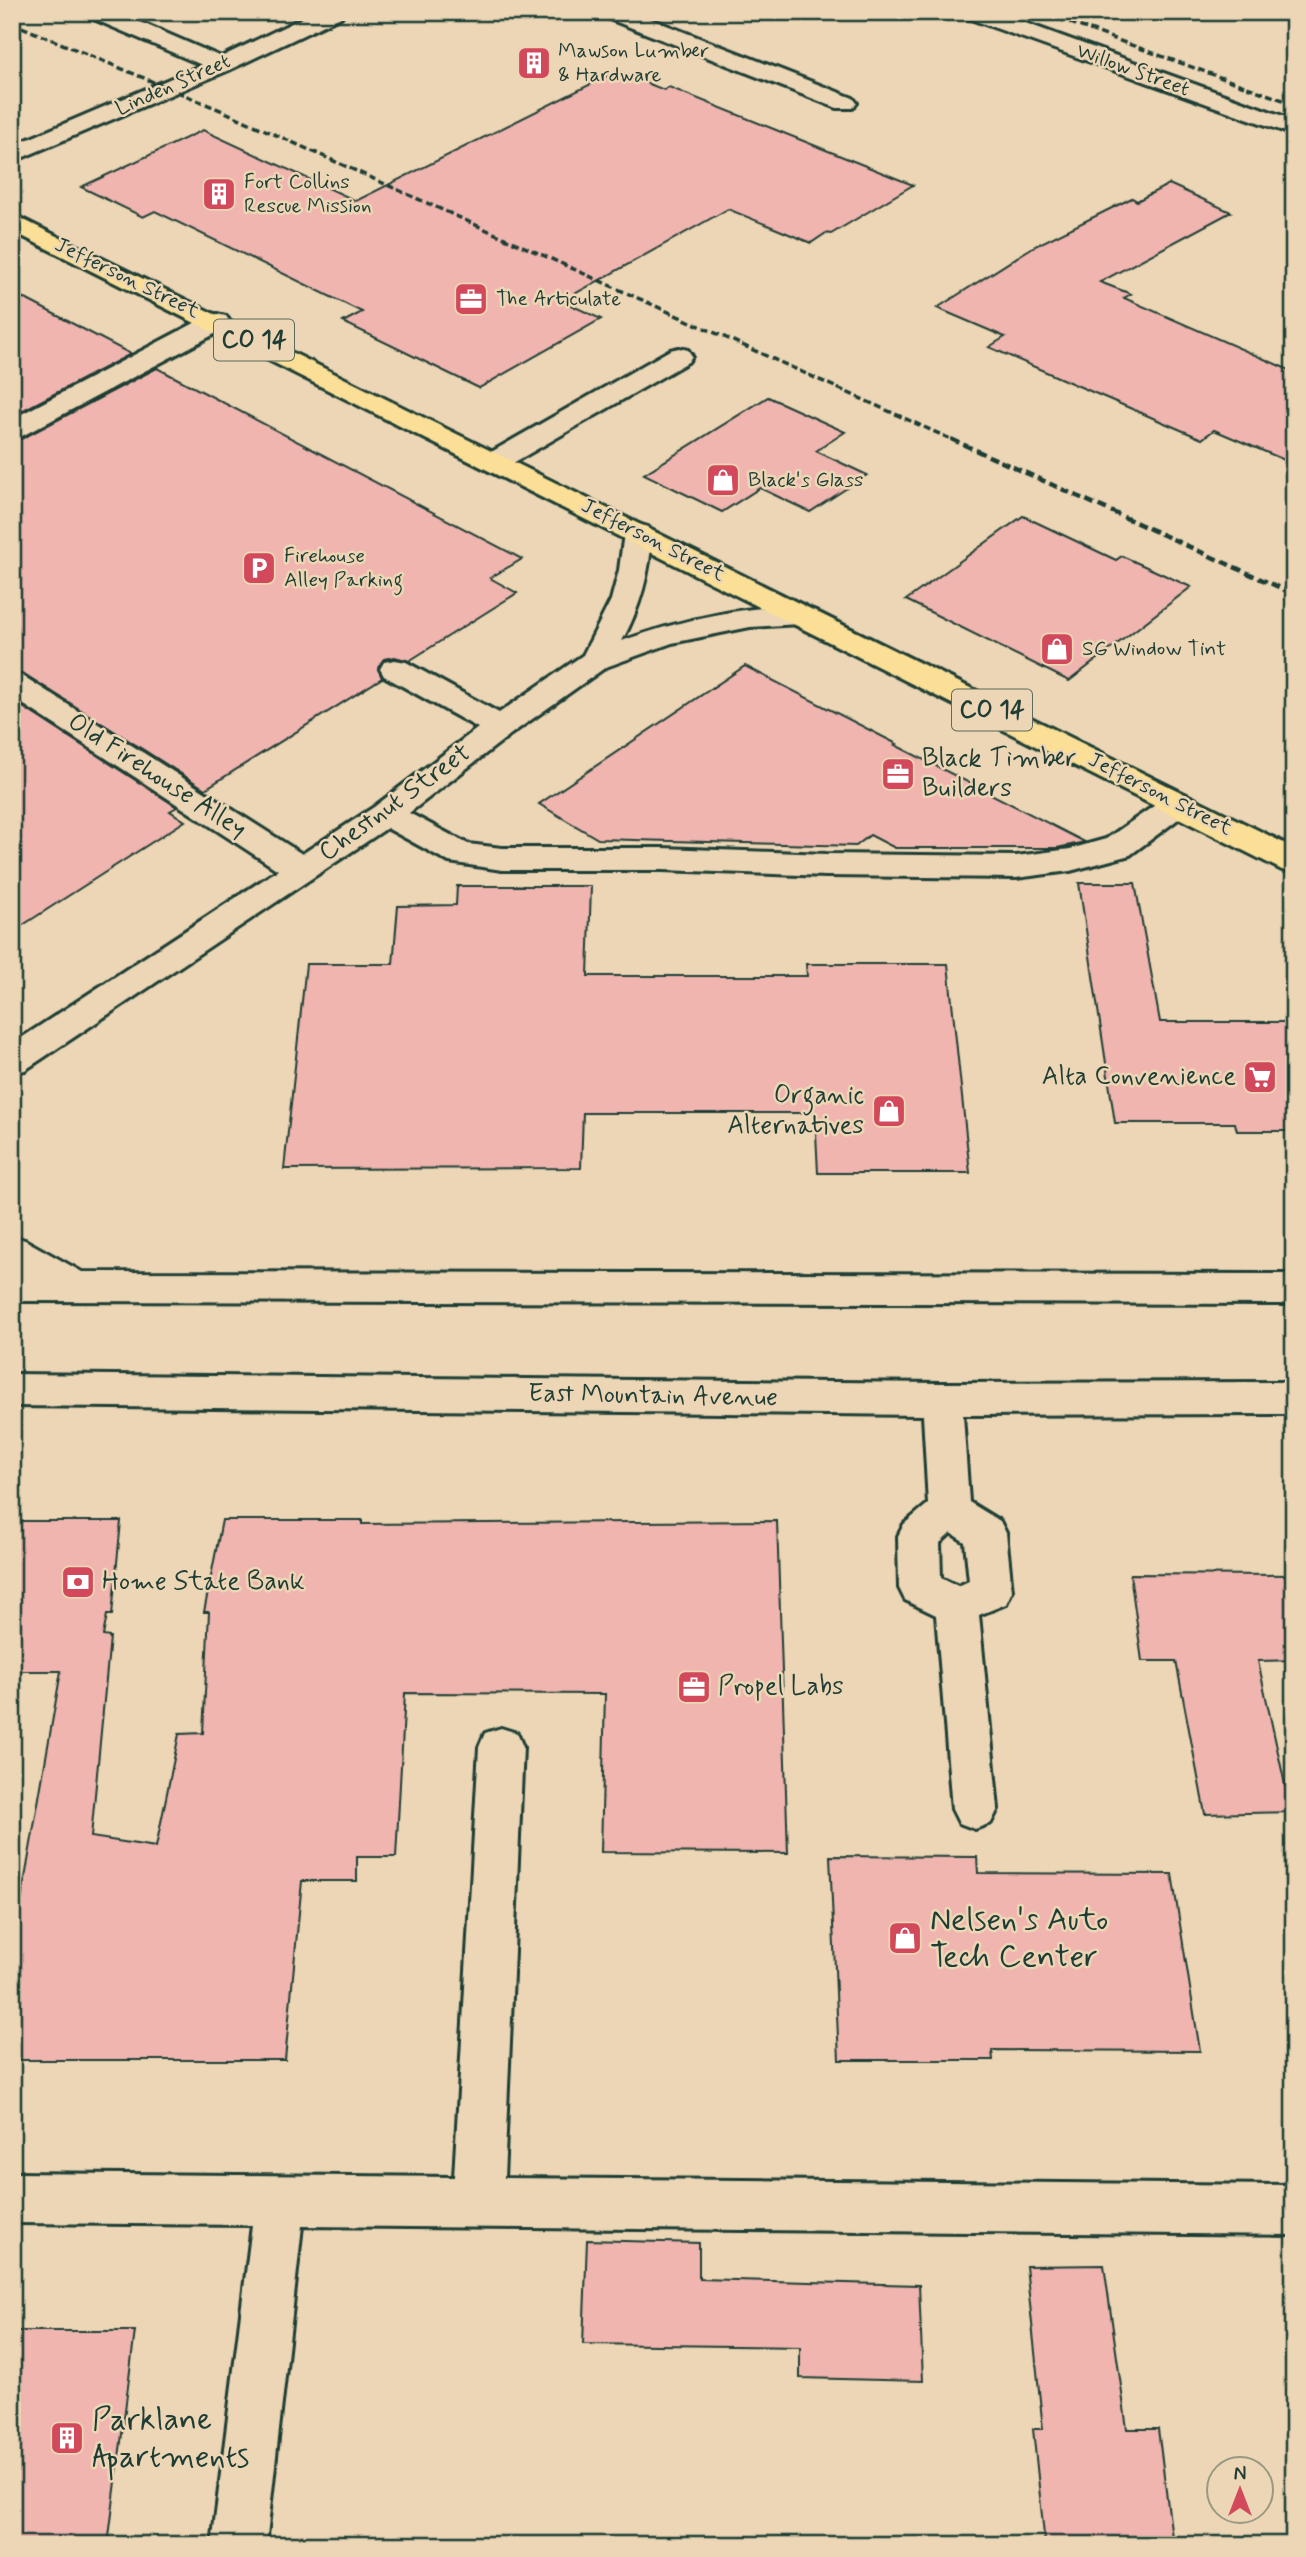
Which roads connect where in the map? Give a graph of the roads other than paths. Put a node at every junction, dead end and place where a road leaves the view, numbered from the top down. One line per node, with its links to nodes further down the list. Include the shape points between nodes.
1 (97, 12): 5 (street)
2 (332, 12): 5 (street, Linden Street)
3 (612, 12): 6 (street)
4 (972, 12): 7 (street, Willow Street)
5 (221, 65): 8 (street, Linden Street)
6 (845, 103)
7 (1294, 128)
8 (12, 155)
9 (12, 221): 10 (highway, Jefferson Street / CO 14)
10 (217, 322): 12 (street); 13 (highway, Jefferson Street / CO 14)
11 (679, 356): 13 (street)
12 (12, 430)
13 (496, 461): 14 (highway, Jefferson Street / CO 14)
14 (638, 533): 15 (highway, Jefferson Street / CO 14); 16 (street, via 630,596)
15 (805, 617): 16 (street, Chestnut Street, via 750,618 664,636); 20 (highway, Jefferson Street / CO 14)
16 (595, 661): 19 (street, Chestnut Street)
17 (395, 669): 19 (street)
18 (12, 684): 23 (street, Old Firehouse Alley)
19 (500, 727): 21 (street, Chestnut Street)
20 (1178, 804): 21 (street, via 1118,847 1070,860 1016,867 502,859 461,854); 22 (highway, Jefferson Street / CO 14)
21 (386, 814): 23 (street, Chestnut Street)
22 (1294, 862)
23 (301, 869): 24 (street, Chestnut Street)
24 (12, 1061)
25 (12, 1250): 27 (street)
26 (12, 1286): 27 (street)
27 (76, 1286): 28 (street)
28 (1294, 1289)
29 (12, 1390): 31 (street, East Mountain Avenue)
30 (1294, 1398): 31 (street, East Mountain Avenue)
31 (942, 1399): 32 (street)
32 (949, 1510): 33 (street, via 919,1536 920,1588); 33 (street, via 985,1533 991,1591)
33 (957, 1605): 35 (street)
34 (501, 1747): 38 (street)
35 (975, 1809)
36 (12, 2198): 37 (street)
37 (280, 2201): 38 (street); 40 (street)
38 (478, 2202): 39 (street)
39 (1294, 2210)
40 (239, 2545)

